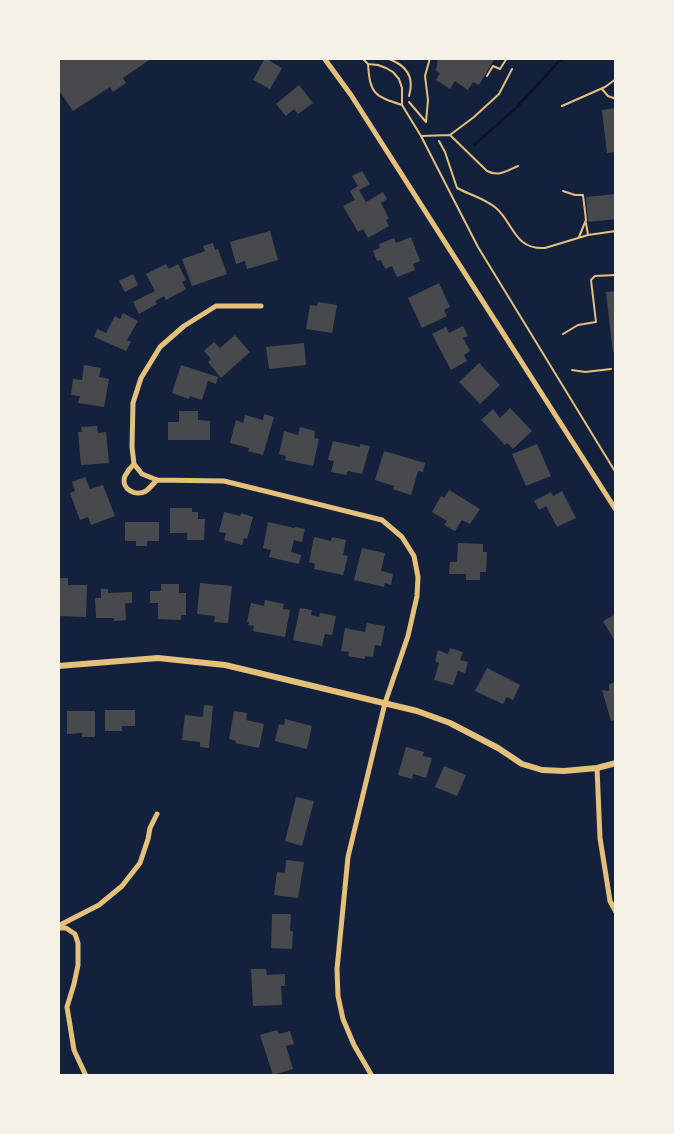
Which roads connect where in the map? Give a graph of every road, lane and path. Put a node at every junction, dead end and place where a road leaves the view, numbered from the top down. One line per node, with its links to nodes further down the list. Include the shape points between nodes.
1 (324, 58): 31 (street)
2 (362, 58): 6 (lane)
3 (386, 58): 4 (path, via 405,68 410,79 409,102 426,122 425,76)
4 (430, 58)
5 (507, 58): 8 (path, via 500,69 493,66)
6 (368, 64): 12 (lane, via 376,95); 12 (lane, via 393,72 400,82)
7 (513, 69): 14 (lane, via 499,94)
8 (487, 76)
9 (615, 79): 10 (path)
10 (602, 89): 11 (path); 13 (path)
11 (615, 99)
12 (402, 105): 15 (lane)
13 (562, 106)
14 (450, 135): 15 (lane); 17 (lane, via 487,171 502,173)
15 (422, 136): 29 (lane, via 478,248)
16 (439, 141): 22 (path, via 457,188 498,209 523,242 545,248)
17 (518, 166)
18 (563, 191): 19 (path, via 584,195)
19 (586, 220): 21 (path); 22 (path)
20 (615, 231): 21 (path)
21 (588, 234): 22 (path)
22 (579, 237)
23 (615, 275): 25 (path, via 595,276 591,280 596,322 578,325)
24 (261, 306): 28 (street, via 216,306 184,326 160,348 141,378 133,403)
25 (563, 334)
26 (611, 369): 27 (path)
27 (572, 370)
28 (134, 464): 30 (street, via 142,474); 30 (street, via 125,477 128,490 140,494)
29 (615, 473)
30 (157, 480): 33 (street, via 224,481 382,520 402,537 414,556 417,596)
31 (615, 510)
32 (58, 666): 33 (street, via 158,658 225,664)
33 (385, 703): 35 (street, via 450,723 522,764 542,770); 40 (street, via 348,857 337,969 343,1019)
34 (615, 763): 35 (street)
35 (597, 768): 37 (street, via 600,838)
36 (157, 814): 38 (street, via 140,863 122,886 99,905)
37 (615, 912)
38 (58, 927): 39 (street, via 75,934 78,943 78,965 67,1007 74,1050)
39 (86, 1076)
40 (372, 1076)

